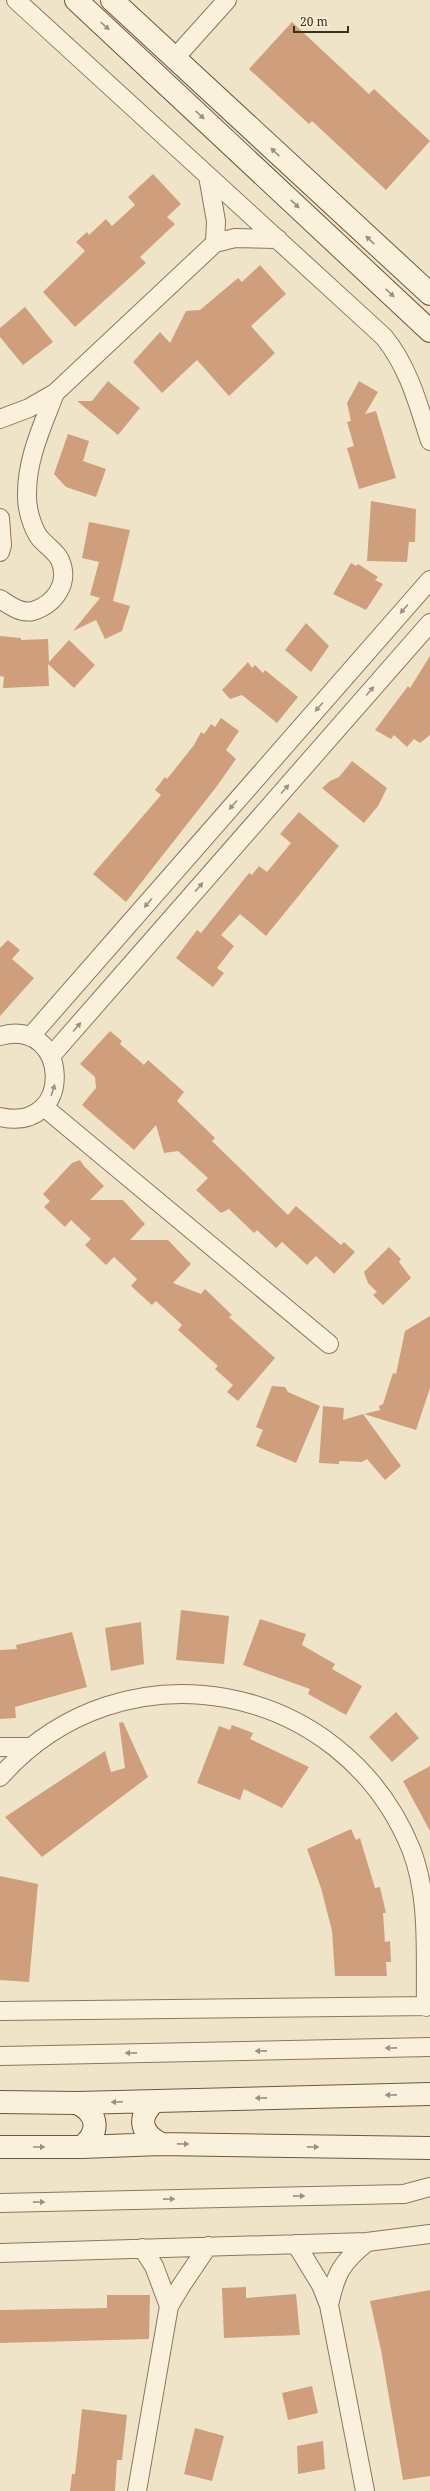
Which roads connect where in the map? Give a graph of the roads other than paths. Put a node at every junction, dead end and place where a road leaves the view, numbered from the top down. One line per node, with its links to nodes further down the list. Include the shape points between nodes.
1 (16, 0): 6 (street)
2 (76, 0): 10 (street, one-way to 10)
3 (112, 0): 5 (street)
4 (227, 0): 5 (street)
5 (174, 59): 9 (street, one-way to 5)
6 (208, 176): 7 (street); 8 (street, via 215,213)
7 (278, 239): 8 (street, via 235,238); 14 (street, via 397,352 406,370)
8 (214, 243): 12 (street)
9 (430, 294): 10 (street)
10 (412, 314): 11 (street)
11 (430, 331)
12 (55, 392): 13 (street, via 29,408); 18 (street, via 30,461 27,500 31,519 39,537 60,559 63,576 59,593 47,606 31,612 13,609)
13 (0, 419)
14 (430, 441)
15 (0, 518): 16 (street)
16 (0, 552)
17 (430, 580): 21 (street, one-way to 21)
18 (0, 599)
19 (430, 622): 22 (street, one-way to 19)
20 (0, 1036): 21 (street, via 11,1034)
21 (30, 1037): 22 (street, via 42,1045)
22 (51, 1056): 23 (street, one-way to 22, via 52,1096 56,1083 56,1069)
23 (44, 1107): 24 (street, via 28,1117); 25 (street)
24 (0, 1117)
25 (329, 1344)
26 (0, 1747): 27 (street)
27 (30, 1747): 28 (street); 29 (street, via 87,1712 129,1699 172,1693 215,1695 258,1704 298,1721 328,1741 366,1775 392,1810 412,1850 424,1892)
28 (0, 1777)
29 (428, 2006): 30 (street)
30 (0, 2011)
31 (430, 2047): 32 (street, one-way to 32)
32 (0, 2056)
33 (430, 2094): 34 (street, one-way to 34)
34 (155, 2101): 36 (street, one-way to 36); 37 (street, via 146,2108 144,2130 151,2139)
35 (0, 2102): 36 (street)
36 (77, 2103): 39 (street, via 87,2108 93,2118 95,2129 90,2140)
37 (161, 2144): 39 (street); 40 (street, one-way to 40)
38 (0, 2147): 39 (street, one-way to 39)
39 (82, 2147)
40 (430, 2148)
41 (430, 2187): 42 (street, one-way to 41, via 404,2194)
42 (0, 2203)
43 (428, 2237): 44 (street)
44 (366, 2242): 45 (street); 49 (street, via 347,2258 335,2280)
45 (296, 2244): 46 (street); 49 (street, via 321,2285)
46 (208, 2246): 47 (street); 50 (street)
47 (142, 2248): 48 (street); 50 (street, via 154,2266)
48 (0, 2253)
49 (329, 2305): 52 (street)
50 (169, 2306): 51 (street)
51 (136, 2491)
52 (365, 2491)

